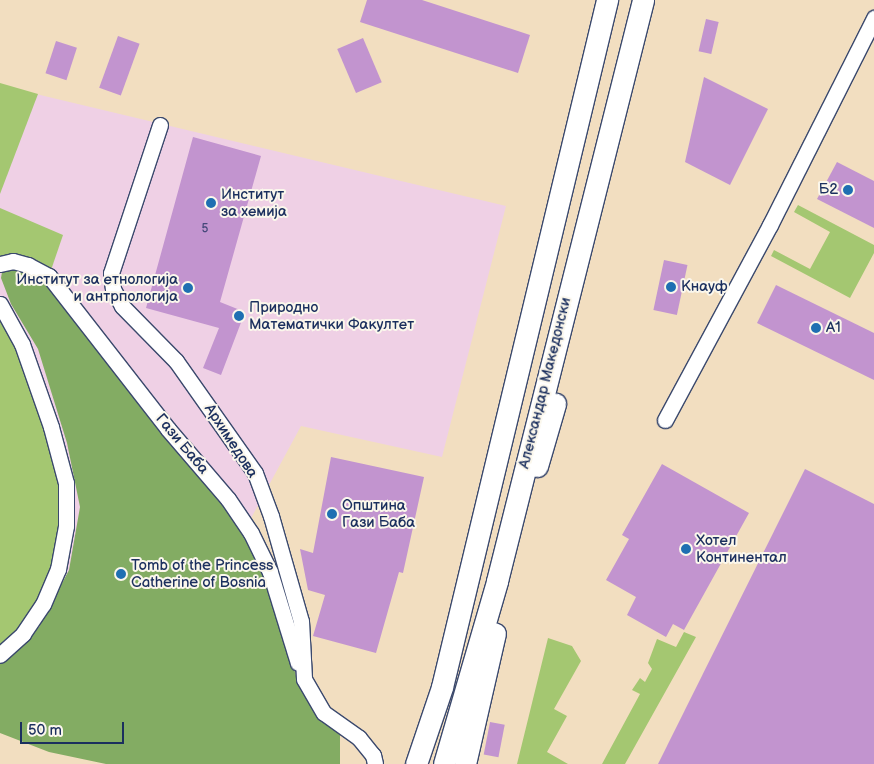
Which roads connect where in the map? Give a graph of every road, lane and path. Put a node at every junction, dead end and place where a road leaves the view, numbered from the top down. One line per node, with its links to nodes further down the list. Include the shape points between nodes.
1 (607, 0): 12 (street, Александар Македонски, via 442,687)
2 (642, 0): 8 (street, via 631,46 630,100 548,430 532,480 513,515)
3 (874, 18): 7 (street, via 766,234)
4 (160, 125): 10 (street, Архимедова, via 111,273 113,289 122,306 176,361 255,473 271,516 301,621)
5 (0, 264): 10 (street, Гази Баба, via 13,261 28,264 48,276 168,429 228,499 251,533 270,572)
6 (0, 304): 9 (street, via 22,344 51,427 66,483 66,526 58,569 43,604 22,634)
7 (665, 420)
8 (497, 581): 13 (street); 14 (street, via 498,618)
9 (0, 655)
10 (304, 679): 11 (street, Архимедова, via 324,713 359,738 373,755)
11 (375, 764)
12 (416, 764)
13 (444, 764)
14 (465, 764)

